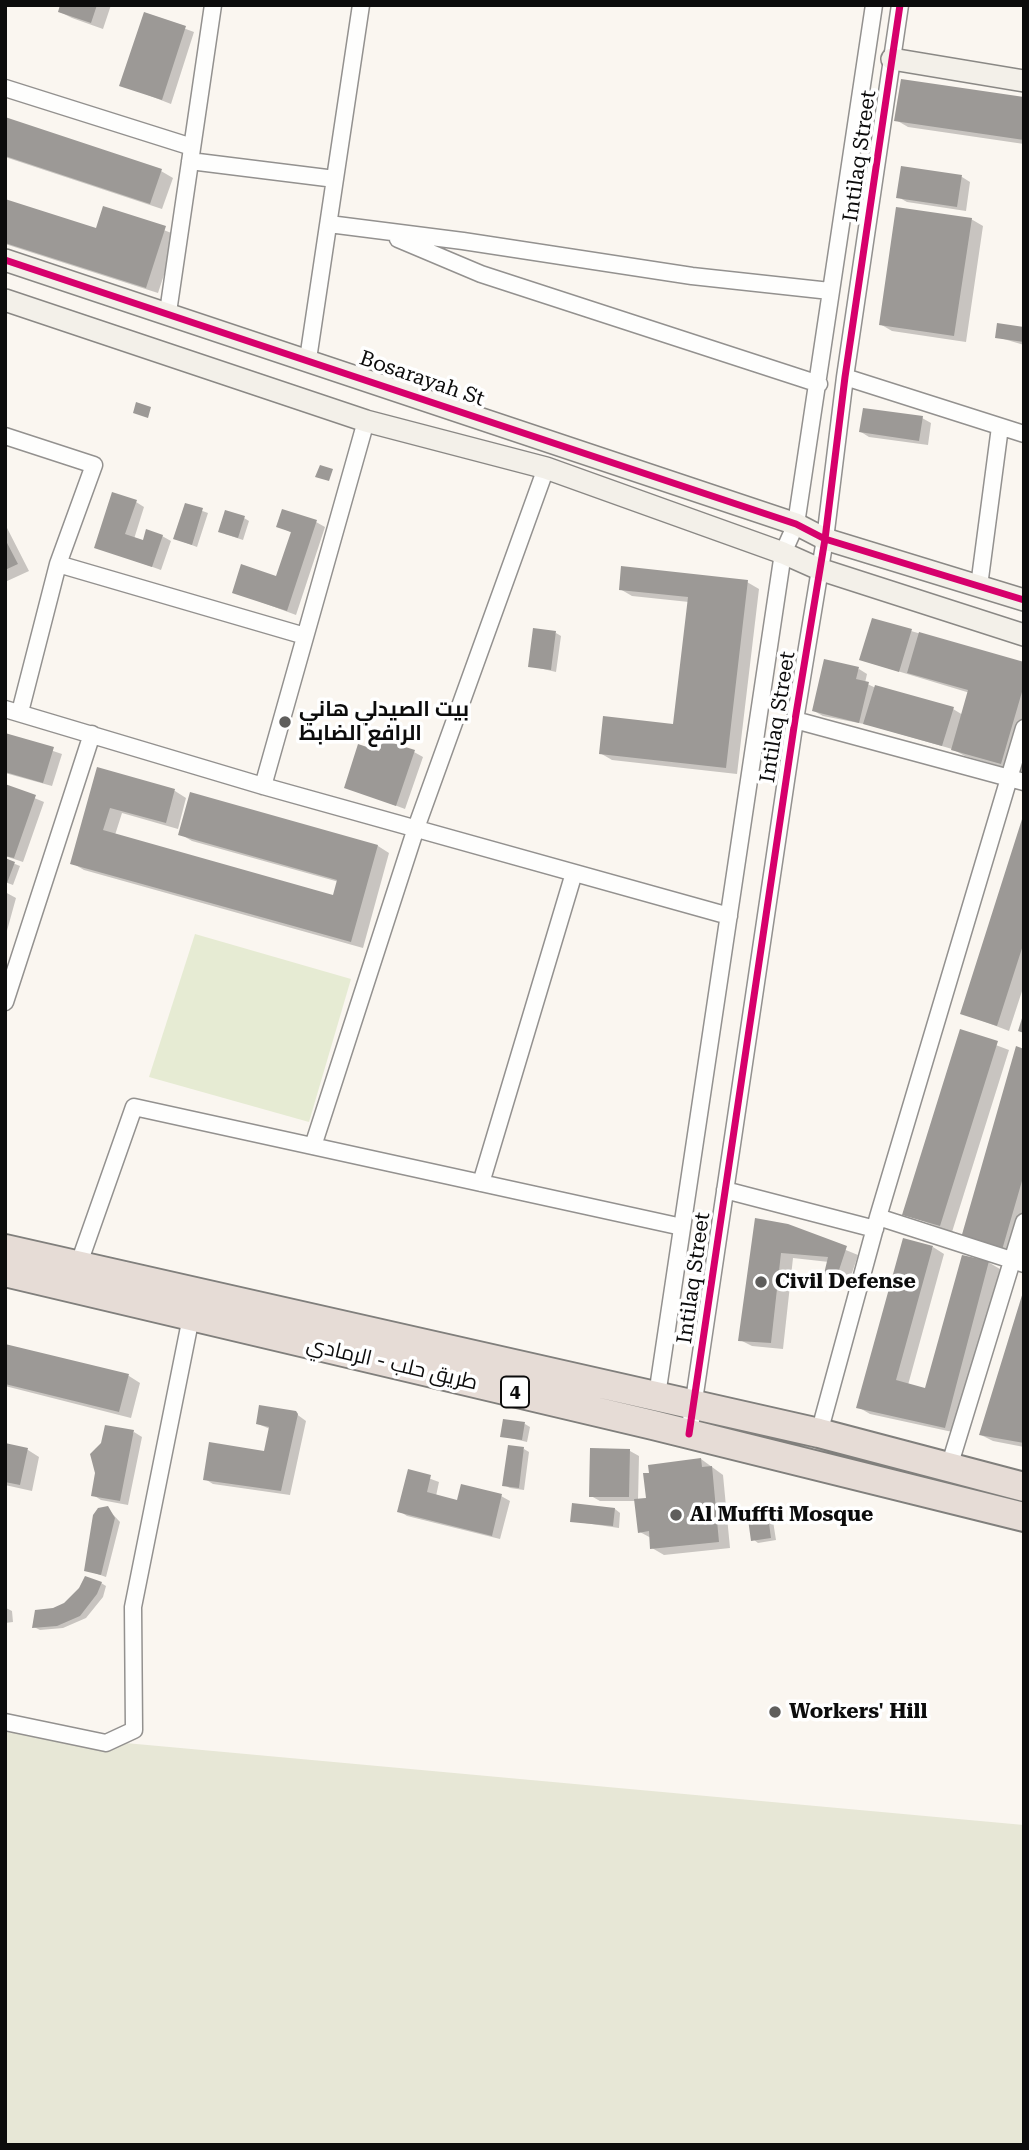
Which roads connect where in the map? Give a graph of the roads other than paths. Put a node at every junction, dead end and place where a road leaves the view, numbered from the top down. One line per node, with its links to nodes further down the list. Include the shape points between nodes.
1 (213, 5): 8 (street)
2 (361, 5): 9 (street)
3 (874, 5): 13 (street, Intilaq Street)
4 (900, 5): 5 (street, Intilaq Street)
5 (892, 59): 6 (street); 17 (street, Intilaq Street)
6 (1024, 81)
7 (5, 89): 8 (street)
8 (191, 154): 9 (street); 15 (street)
9 (335, 179): 10 (street)
10 (328, 224): 11 (street); 16 (street)
11 (384, 233): 13 (street); 18 (street, via 481,274)
12 (5, 260): 15 (street, Bosarayah St)
13 (830, 291): 18 (street, Intilaq Street)
14 (5, 300): 19 (street)
15 (168, 312): 16 (street, Bosarayah St)
16 (309, 359): 24 (street, Bosarayah St)
17 (845, 377): 20 (street); 25 (street, Intilaq Street)
18 (819, 384): 24 (street, Intilaq Street)
19 (366, 421): 23 (street); 32 (street)
20 (1000, 427): 21 (street); 29 (street)
21 (1024, 435)
22 (5, 436): 27 (street, via 94,465)
23 (546, 468): 26 (street); 39 (street)
24 (796, 524): 25 (street, Bosarayah St); 26 (street, Intilaq Street)
25 (825, 539): 28 (street, Intilaq Street); 29 (street, Bosarayah St)
26 (783, 553): 28 (street); 41 (street, Intilaq Street)
27 (58, 564): 32 (street); 33 (street)
28 (819, 569): 31 (street); 34 (street, Intilaq Street)
29 (979, 586): 30 (street, Bosarayah St)
30 (1024, 600)
31 (1024, 635)
32 (305, 636): 38 (street)
33 (12, 710): 36 (street)
34 (794, 720): 37 (street); 45 (street, Intilaq Street)
35 (1024, 728): 37 (street)
36 (92, 734): 38 (street); 42 (street)
37 (1016, 780): 47 (street)
38 (263, 786): 39 (street)
39 (415, 828): 40 (street); 43 (street)
40 (574, 873): 41 (street); 44 (street)
41 (729, 916): 48 (street, Intilaq Street)
42 (5, 1002)
43 (313, 1146): 44 (street); 51 (street, via 134,1107)
44 (481, 1182): 48 (street)
45 (725, 1190): 47 (street); 55 (street, Intilaq Street)
46 (1024, 1222): 50 (street)
47 (876, 1223): 50 (street); 56 (street)
48 (682, 1227): 54 (street, Intilaq Street)
49 (5, 1249): 51 (highway, طريق حلب - الرمادي / 4)
50 (1018, 1262): 57 (street)
51 (78, 1266): 54 (highway, طريق حلب - الرمادي / 4)
52 (5, 1272): 53 (highway, طريق حلب - الرمادي / 4)
53 (191, 1317): 54 (highway, طريق حلب - الرمادي / 4); 60 (street, via 133,1607 134,1730 106,1743)
54 (655, 1411): 55 (highway, طريق حلب - الرمادي / 4)
55 (691, 1420): 56 (highway, طريق حلب - الرمادي / 4); 59 (highway, طريق حلب - الرمادي / 4)
56 (819, 1433): 57 (highway, طريق حلب - الرمادي / 4)
57 (949, 1466): 58 (highway, طريق حلب - الرمادي / 4)
58 (1024, 1488)
59 (1024, 1517)
60 (5, 1722)

